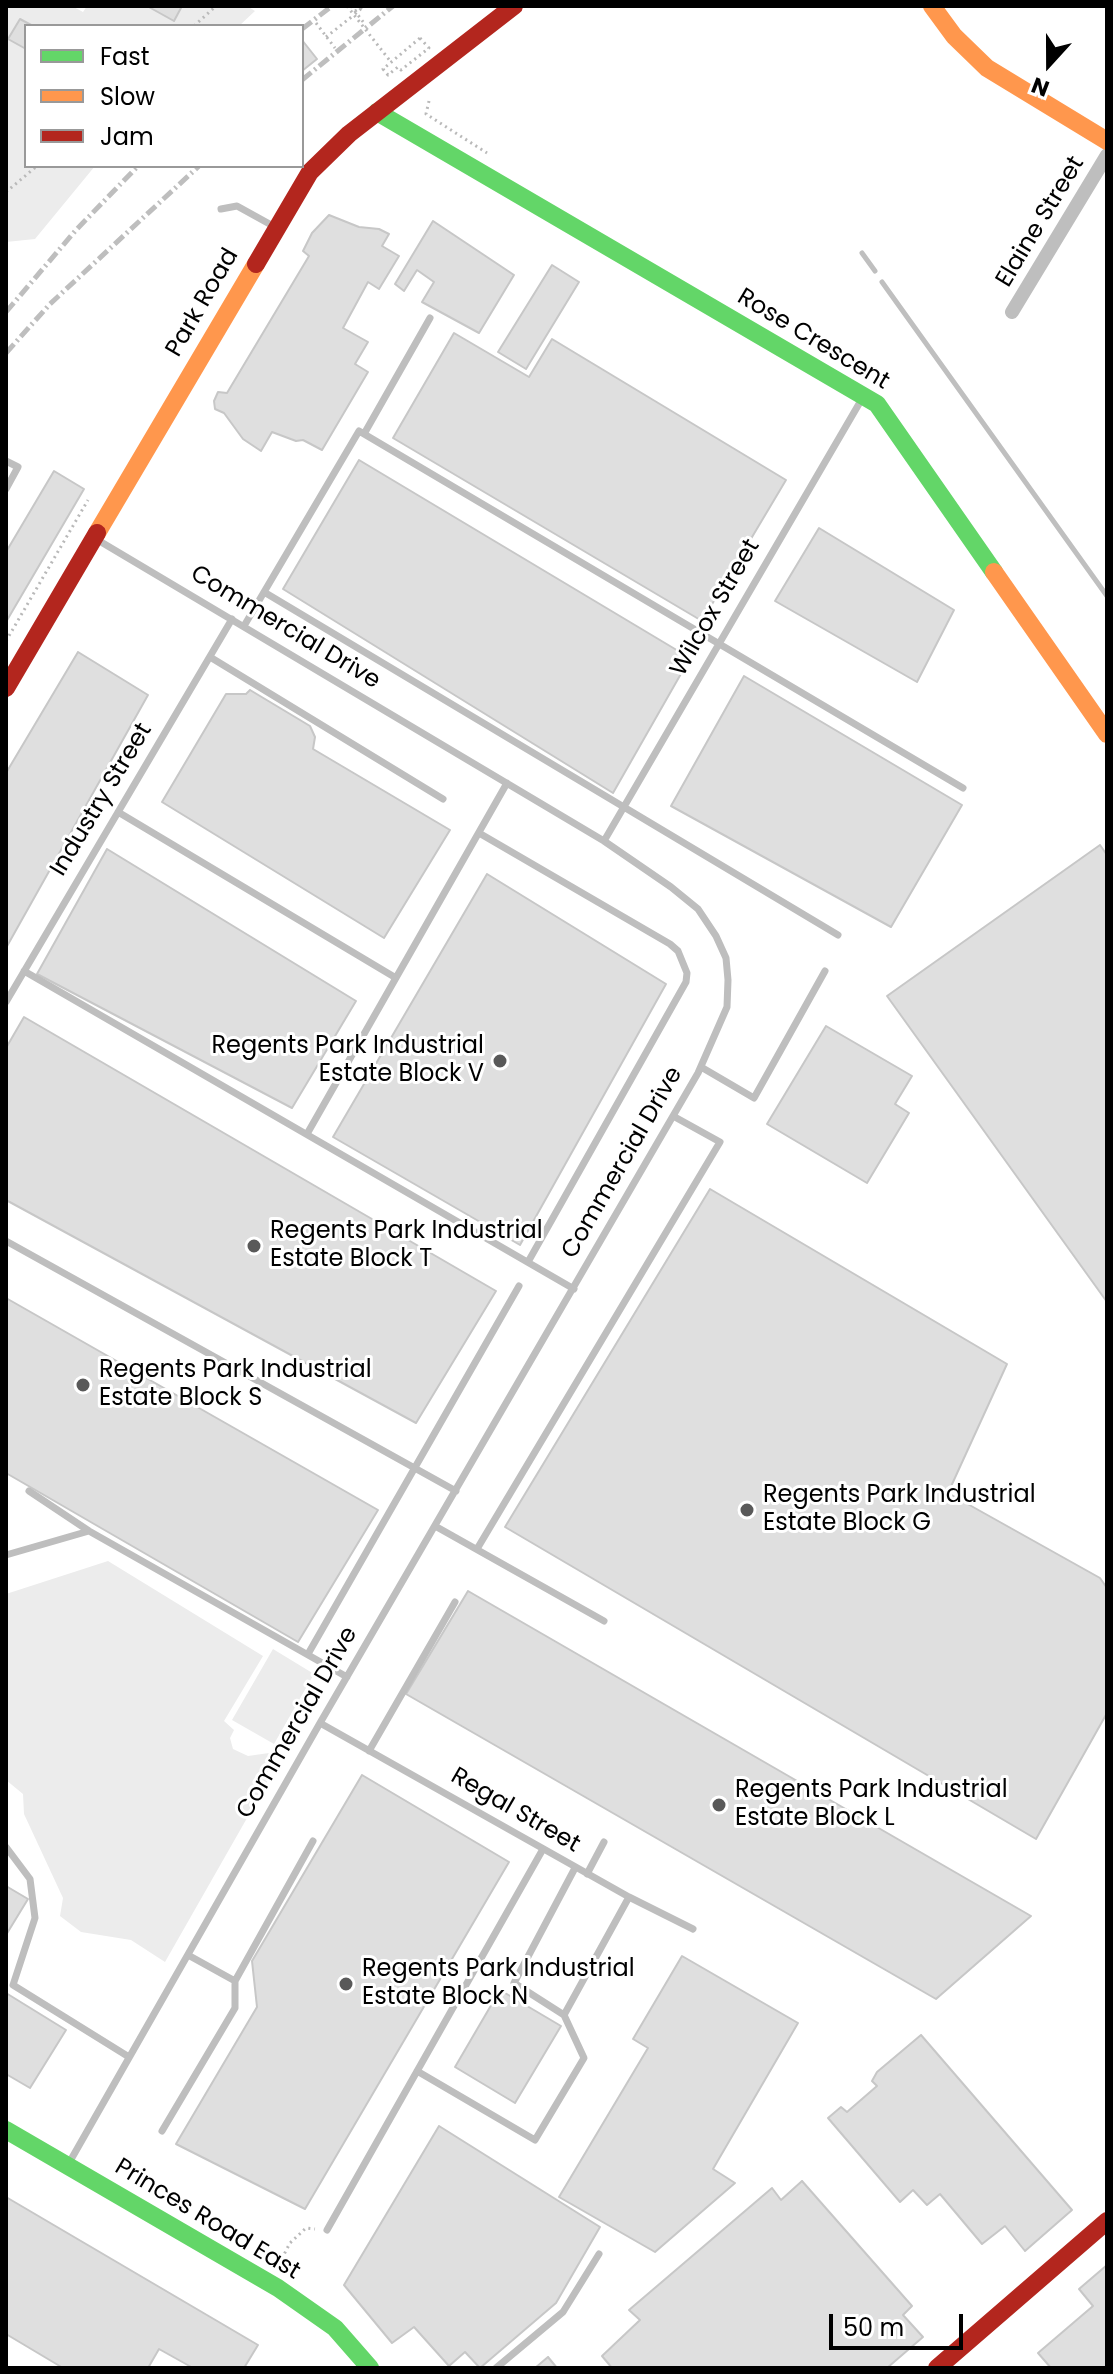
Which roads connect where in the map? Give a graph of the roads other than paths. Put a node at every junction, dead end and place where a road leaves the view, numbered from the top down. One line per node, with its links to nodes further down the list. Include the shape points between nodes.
1 (514, 6): 3 (street, Park Road)
2 (932, 6): 4 (street, via 987,68)
3 (377, 112): 7 (street, Park Road, via 310,172); 10 (street, Rose Crescent)
4 (1107, 141)
5 (1107, 155): 8 (street, Elaine Street)
6 (221, 209): 7 (lane, via 237,206)
7 (275, 227): 14 (street, Park Road)
8 (1012, 312)
9 (430, 318): 11 (lane)
10 (864, 395): 18 (lane, Wilcox Street); 21 (street, Rose Crescent, via 887,415)
11 (364, 434): 15 (lane, via 359,431); 18 (lane)
12 (6, 461): 13 (lane, via 18,467)
13 (6, 489)
14 (94, 538): 16 (lane, Commercial Drive); 20 (street, Park Road)
15 (264, 592): 17 (lane); 25 (lane)
16 (232, 619): 17 (lane, Commercial Drive); 19 (lane, Industry Street)
17 (244, 626): 22 (lane, Commercial Drive)
18 (719, 642): 23 (lane); 25 (lane, Wilcox Street)
19 (210, 657): 24 (lane); 26 (lane, Industry Street)
20 (6, 688)
21 (1107, 734)
22 (507, 783): 27 (lane); 28 (lane, Commercial Drive)
23 (963, 788)
24 (443, 799)
25 (624, 806): 28 (lane, Wilcox Street); 29 (lane)
26 (118, 812): 30 (lane, Industry Street); 32 (lane)
27 (479, 833): 32 (lane); 38 (lane, via 670,944 687,973)
28 (604, 841): 34 (lane, Commercial Drive, via 698,909 726,958 727,1007)
29 (838, 935)
30 (24, 971): 33 (lane, Industry Street); 36 (lane)
31 (825, 971): 34 (lane, via 754,1098)
32 (396, 978): 36 (lane)
33 (6, 1002)
34 (701, 1067): 35 (lane, Commercial Drive)
35 (673, 1116): 40 (lane, Commercial Drive); 46 (lane, via 720,1142)
36 (307, 1134): 38 (lane)
37 (7, 1243): 41 (lane)
38 (528, 1262): 40 (lane)
39 (519, 1286): 41 (lane)
40 (574, 1289): 43 (lane, Commercial Drive)
41 (415, 1468): 43 (lane); 50 (lane)
42 (29, 1491): 45 (lane)
43 (456, 1491): 44 (lane, Commercial Drive)
44 (435, 1526): 46 (lane); 51 (lane, Commercial Drive)
45 (89, 1531): 47 (lane); 50 (lane)
46 (477, 1549): 49 (lane)
47 (6, 1555)
48 (455, 1602): 53 (lane)
49 (604, 1621)
50 (308, 1654): 51 (lane)
51 (347, 1677): 52 (lane, Commercial Drive)
52 (320, 1723): 53 (lane, Regal Street); 62 (lane, Commercial Drive)
53 (369, 1751): 57 (lane, Regal Street)
54 (313, 1841): 63 (lane)
55 (604, 1842): 59 (lane)
56 (6, 1847): 65 (lane, via 30,1879 35,1918 13,1985)
57 (543, 1849): 58 (lane, Regal Street); 66 (lane)
58 (575, 1868): 59 (lane, Regal Street); 64 (lane, via 514,1983)
59 (587, 1874): 60 (lane, Regal Street)
60 (629, 1897): 61 (lane, Regal Street); 64 (lane)
61 (693, 1929)
62 (188, 1955): 63 (lane); 65 (lane, Commercial Drive)
63 (235, 1981): 68 (lane, via 235,2008)
64 (564, 2015): 66 (lane, via 584,2058 535,2140)
65 (129, 2057): 69 (lane, Commercial Drive)
66 (417, 2071): 71 (lane)
67 (6, 2130): 69 (street, Princes Road East)
68 (162, 2131)
69 (68, 2166): 73 (street, Princes Road East, via 278,2288 335,2328)
70 (1107, 2221): 75 (street)
71 (327, 2230)
72 (599, 2254): 74 (lane, via 563,2312)
73 (370, 2368)
74 (496, 2368)
75 (937, 2368)

